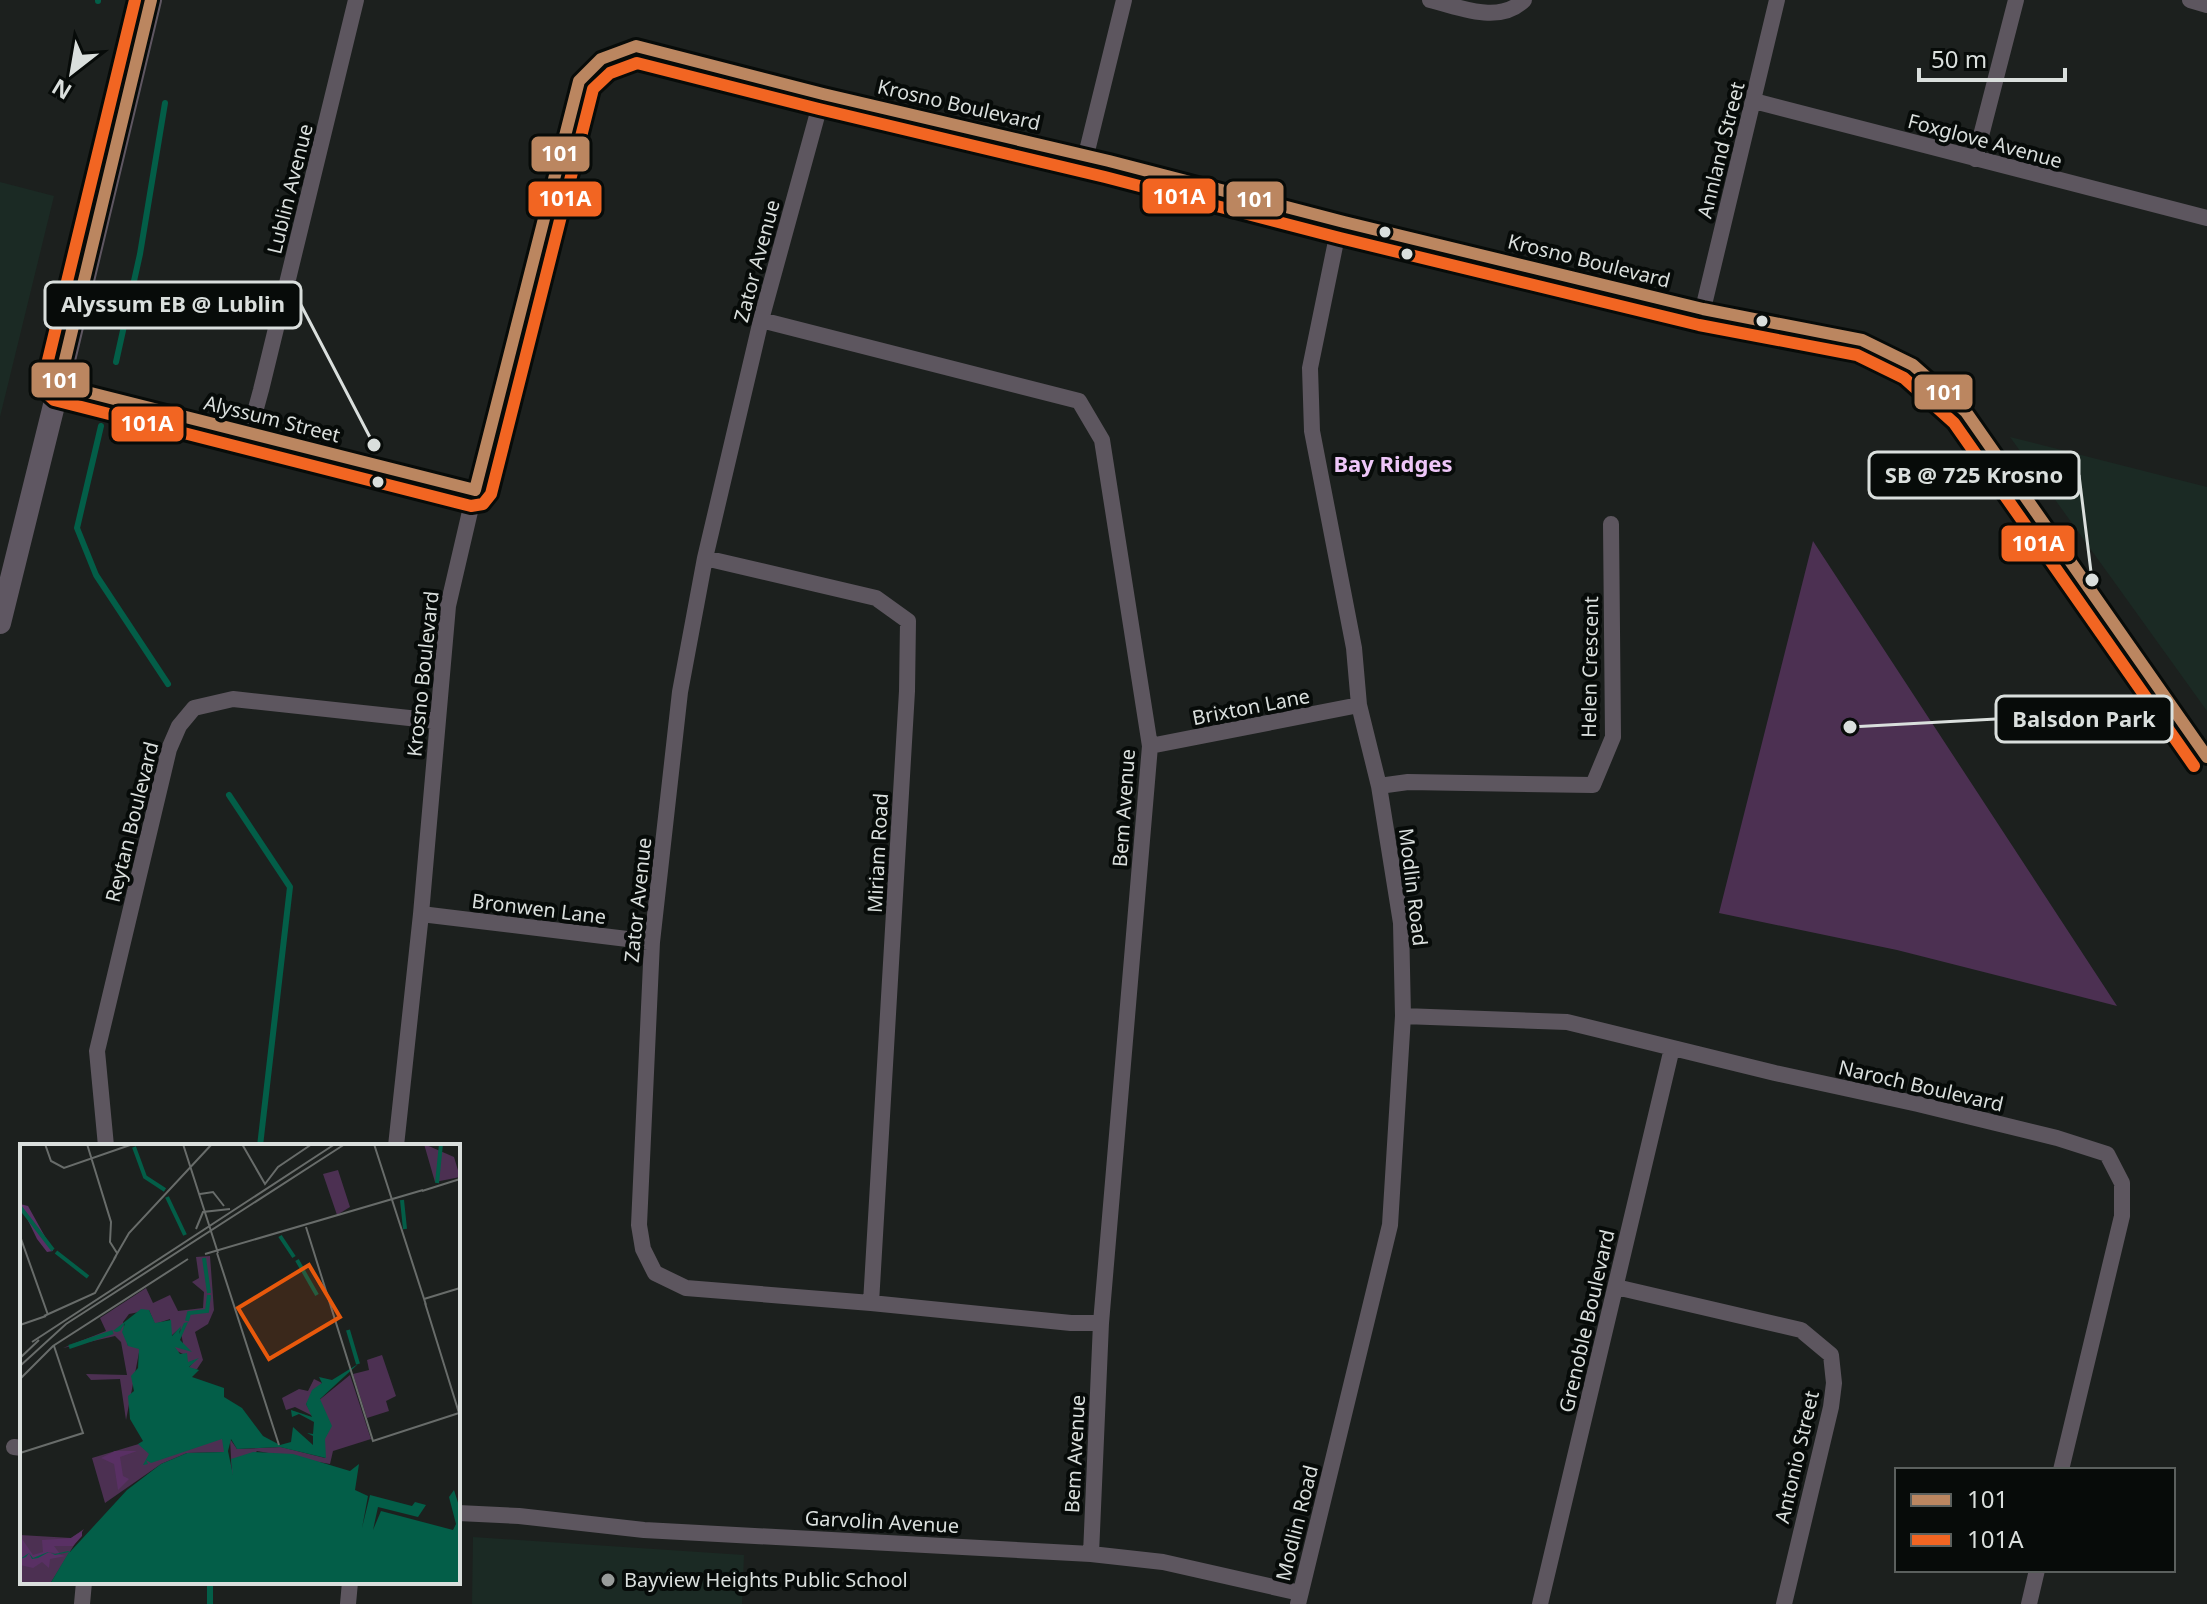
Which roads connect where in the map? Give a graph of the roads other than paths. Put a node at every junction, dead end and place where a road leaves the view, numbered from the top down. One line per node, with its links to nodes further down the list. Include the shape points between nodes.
1 (151, 0): 18 (street)
2 (356, 0): 19 (street, Lublin Avenue)
3 (1124, 0): 12 (street)
4 (1430, 0): 5 (street, via 1488,14 1516,8)
5 (1524, 0)
6 (1777, 0): 11 (street, Annland Street)
7 (2016, 0): 13 (street)
8 (2190, 0): 9 (street)
9 (2207, 5)
10 (823, 94): 12 (street, Krosno Boulevard); 17 (street, Zator Avenue); 20 (street, Krosno Boulevard, via 636,46 601,59 579,81)
11 (1754, 101): 13 (street, Foxglove Avenue); 16 (street, Annland Street)
12 (1086, 155): 15 (street, Krosno Boulevard)
13 (1975, 159): 14 (street, Foxglove Avenue)
14 (2207, 218)
15 (1344, 222): 16 (street, Krosno Boulevard); 24 (street, Modlin Road, via 1310,368 1312,431 1354,648)
16 (1703, 309): 27 (street, Krosno Boulevard, via 1862,340 1913,365 1966,412)
17 (761, 320): 22 (street, Zator Avenue); 26 (street, Bem Avenue, via 1079,401 1102,440)
18 (59, 385): 19 (street, Alyssum Street); 23 (street)
19 (249, 434): 20 (street, Alyssum Street)
20 (475, 490): 25 (street, Krosno Boulevard, via 448,606)
21 (1611, 524): 28 (street, Helen Crescent, via 1613,737 1593,785)
22 (705, 558): 30 (street, Zator Avenue, via 680,692); 36 (street, Miriam Road, via 876,598 908,621)
23 (0, 623)
24 (1359, 705): 26 (street, Brixton Lane); 28 (street, Modlin Road)
25 (437, 721): 29 (street, Krosno Boulevard); 33 (street, Reytan Boulevard, via 233,699 194,708 179,726 169,749 97,1051)
26 (1150, 746): 37 (street, Bem Avenue)
27 (2207, 757)
28 (1379, 786): 31 (street, Modlin Road, via 1401,923)
29 (421, 914): 30 (street, Bronwen Lane); 34 (street, Krosno Boulevard)
30 (652, 942): 36 (street, Zator Avenue, via 639,1225 655,1273 686,1288)
31 (1403, 1016): 32 (street, Naroch Boulevard, via 1567,1022); 44 (street, Modlin Road, via 1390,1225)
32 (1672, 1048): 35 (street, Grenoble Boulevard); 38 (street, Naroch Boulevard, via 2107,1154 2122,1183 2122,1216)
33 (106, 1144)
34 (396, 1144)
35 (1616, 1287): 47 (street, Grenoble Boulevard); 48 (street, Antonio Street, via 1801,1330 1831,1355 1831,1407)
36 (871, 1303): 37 (street, Zator Avenue)
37 (1101, 1323): 40 (street, Bem Avenue)
38 (2061, 1468)
39 (460, 1513): 40 (street, Garvolin Avenue, via 644,1530)
40 (1091, 1554): 44 (street, Garvolin Avenue, via 1163,1562)
41 (2037, 1572): 49 (street)
42 (84, 1584): 45 (street)
43 (350, 1584): 46 (street)
44 (1299, 1598)
45 (82, 1604)
46 (348, 1604)
47 (1540, 1604)
48 (1784, 1604)
49 (2029, 1604)

